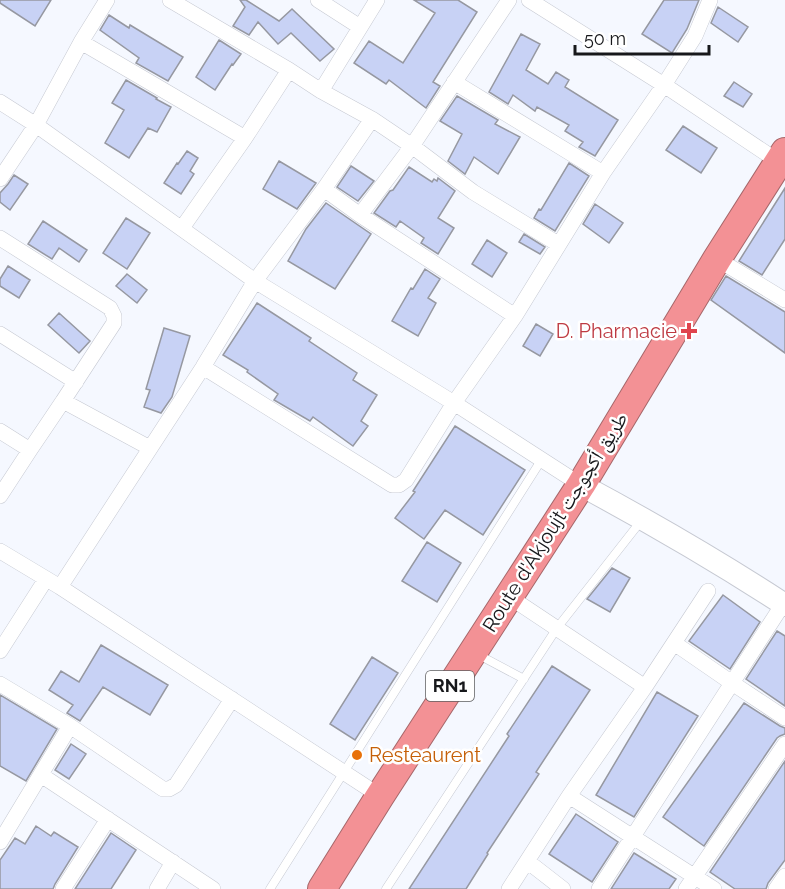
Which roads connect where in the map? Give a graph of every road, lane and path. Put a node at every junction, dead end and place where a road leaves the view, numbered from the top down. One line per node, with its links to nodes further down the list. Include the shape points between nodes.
1 (107, 0): 9 (street)
2 (170, 0): 10 (street)
3 (318, 0): 8 (street)
4 (377, 0): 8 (street)
5 (509, 0): 11 (street)
6 (529, 0): 12 (street)
7 (711, 0): 12 (street)
8 (360, 27): 13 (street)
9 (81, 42): 16 (street); 17 (street)
10 (289, 70): 13 (street); 17 (street)
11 (454, 82): 18 (street); 20 (street)
12 (664, 85): 19 (street); 20 (street)
13 (321, 91): 15 (street)
14 (0, 102): 16 (street)
15 (372, 119): 18 (street); 22 (street)
16 (36, 125): 21 (street); 24 (street)
17 (245, 138): 24 (street)
18 (412, 146): 23 (street); 26 (street, via 473,192)
19 (782, 157): 27 (highway, Route d'Akjoujt طريق أكجوجت / RN1)
20 (603, 173): 26 (street)
21 (0, 179)
22 (324, 189): 23 (street); 28 (street)
23 (360, 215): 30 (street)
24 (182, 228): 28 (street)
25 (0, 238): 33 (street, via 113,312 114,323)
26 (558, 244): 30 (street)
27 (717, 259): 29 (street); 40 (highway, Route d'Akjoujt طريق أكجوجت / RN1)
28 (255, 281): 32 (street); 35 (street)
29 (785, 300)
30 (515, 316): 35 (street)
31 (0, 334): 33 (street)
32 (203, 367): 35 (street, via 392,485 406,480); 37 (street)
33 (76, 382): 34 (street)
34 (63, 401): 37 (street); 38 (street)
35 (454, 403): 39 (street)
36 (0, 431): 38 (street)
37 (150, 448): 45 (street)
38 (30, 450): 41 (street)
39 (542, 459): 40 (street); 61 (lane)
40 (581, 485): 42 (street); 47 (highway, Route d'Akjoujt طريق أكجوجت / RN1)
41 (0, 496)
42 (643, 519): 48 (street); 49 (lane)
43 (0, 551): 44 (street)
44 (46, 579): 45 (street); 51 (street)
45 (60, 587): 57 (street)
46 (708, 591): 50 (street)
47 (508, 596): 49 (street); 52 (highway, Route d'Akjoujt طريق أكجوجت / RN1)
48 (784, 605): 54 (street)
49 (557, 628): 53 (lane); 56 (street)
50 (674, 643): 54 (street); 56 (street)
51 (0, 651)
52 (473, 652): 53 (lane); 63 (highway, Route d'Akjoujt طريق أكجوجت / RN1)
53 (524, 678): 77 (lane)
54 (732, 683): 58 (street); 66 (street)
55 (0, 684): 59 (street)
56 (645, 687): 64 (street)
57 (232, 699): 59 (street, via 176,785 169,789 163,789); 61 (street)
58 (785, 718)
59 (70, 726): 62 (street)
60 (785, 744): 71 (street)
61 (345, 772): 63 (street); 75 (lane)
62 (41, 775): 65 (street); 67 (street)
63 (380, 796): 76 (highway, Route d'Akjoujt طريق أكجوجت / RN1)
64 (569, 796): 66 (street); 68 (street)
65 (108, 819): 69 (street); 72 (street)
66 (632, 837): 71 (street); 80 (street)
67 (0, 842)
68 (527, 861): 78 (street); 79 (street)
69 (173, 862): 73 (street); 74 (street)
70 (785, 876): 82 (street)
71 (690, 883): 81 (street)
72 (63, 889)
73 (157, 889)
74 (213, 889)
75 (270, 889)
76 (322, 889)
77 (386, 889)
78 (509, 889)
79 (563, 889)
80 (599, 889)
81 (714, 889)
82 (776, 889)

